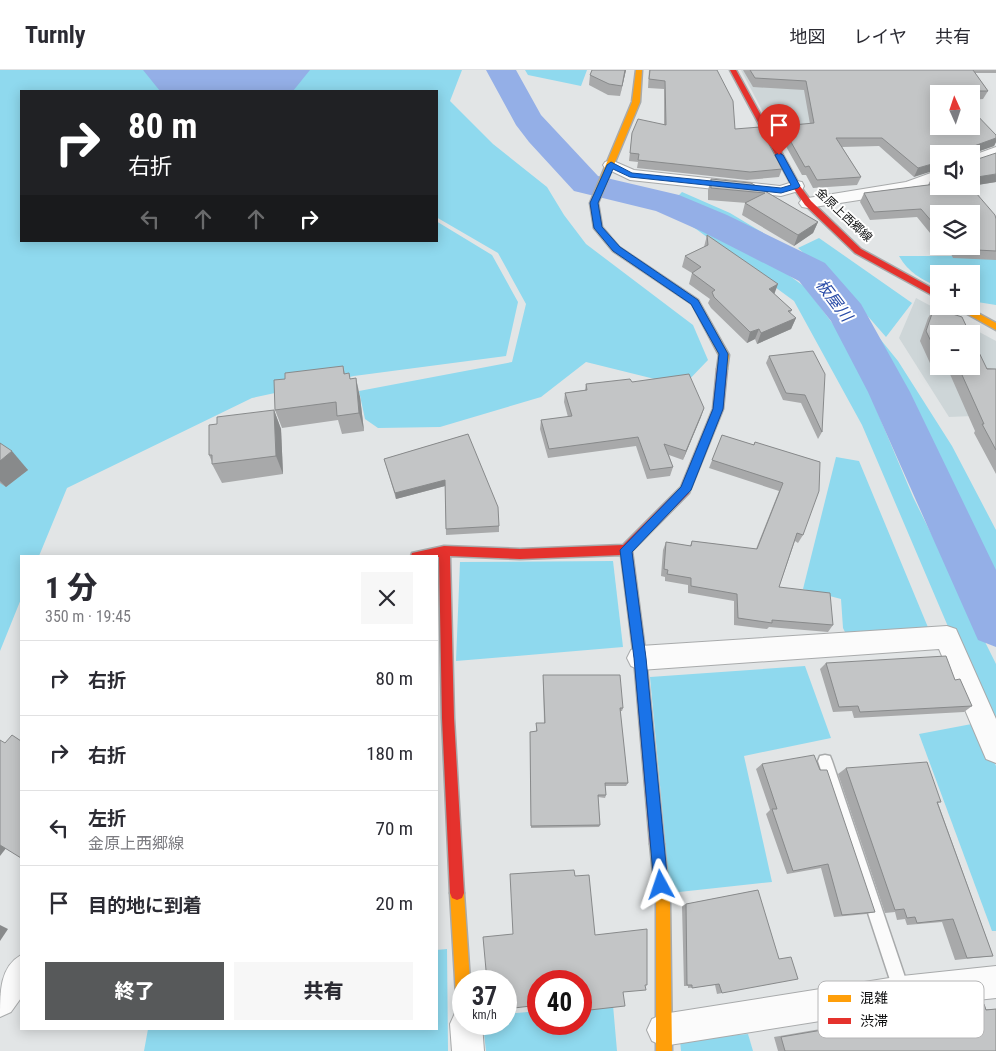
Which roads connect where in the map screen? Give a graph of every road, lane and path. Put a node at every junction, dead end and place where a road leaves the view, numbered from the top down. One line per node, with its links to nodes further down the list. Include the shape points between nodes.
1 (639, 70): 5 (street, via 636,102)
2 (733, 70): 7 (street, 金原上西郷線)
3 (996, 152): 4 (street)
4 (980, 158)
5 (610, 167): 7 (street, via 630,175 781,191); 12 (street, via 594,203 598,228 616,249 695,302 724,354 718,409 685,490)
6 (930, 179): 8 (street, via 910,187)
7 (796, 186): 8 (street, 金原上西郷線)
8 (808, 203): 9 (street, 金原上西郷線, via 858,250)
9 (930, 291)
10 (973, 315): 11 (street)
11 (996, 327)
12 (626, 550): 13 (street, via 520,554); 15 (street)
13 (444, 551): 14 (street); 18 (street, via 454,875)
14 (422, 555)
15 (640, 658): 16 (street, via 947,637); 24 (street, via 663,904)
16 (996, 750)
17 (825, 761): 20 (lane)
18 (462, 970)
19 (20, 972): 21 (street)
20 (898, 981)
21 (0, 1001)
22 (818, 1009): 24 (street)
23 (467, 1035): 25 (street)
24 (664, 1041)
25 (468, 1051)

